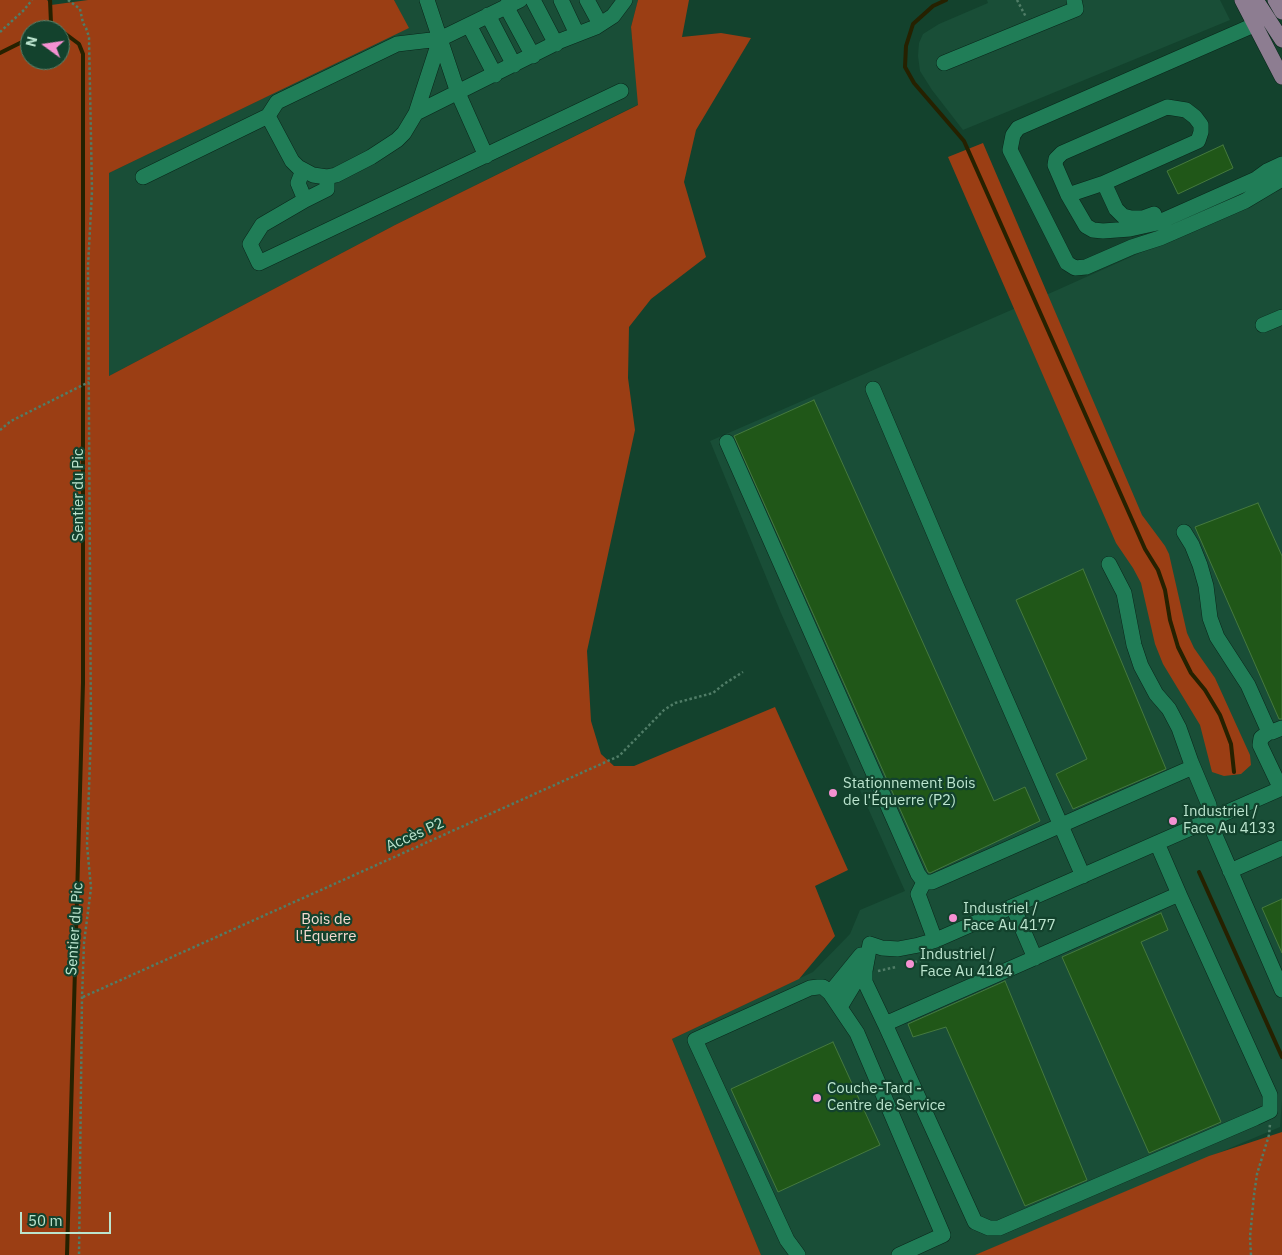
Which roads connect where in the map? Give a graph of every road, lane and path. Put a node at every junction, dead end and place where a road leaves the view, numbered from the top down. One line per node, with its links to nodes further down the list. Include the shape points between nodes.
1 (32, 0): 20 (path)
2 (68, 0): 46 (path, Sentier du Pic, via 80,9 89,37 92,191 88,266)
3 (427, 0): 22 (street)
4 (533, 0): 24 (street)
5 (561, 0): 21 (street)
6 (587, 0): 16 (street)
7 (1017, 0): 19 (path)
8 (1074, 0): 19 (street, via 1076,9)
9 (1242, 0): 18 (main road)
10 (1256, 0): 23 (main road)
11 (1275, 0): 14 (main road)
12 (621, 2): 16 (street, via 613,16)
13 (513, 3): 15 (street); 25 (street)
14 (1282, 12)
15 (488, 15): 17 (street); 27 (street)
16 (600, 24): 21 (street)
17 (469, 25): 22 (street); 28 (street)
18 (1254, 25): 29 (main road); 40 (street, via 1018,128 1010,150 1068,264 1076,268 1160,238 1245,201)
19 (1031, 27): 26 (street)
20 (0, 32)
21 (577, 34): 24 (street)
22 (440, 39): 31 (street); 32 (street); 33 (street, via 397,44 277,102)
23 (1282, 40)
24 (556, 44): 25 (street)
25 (532, 56): 27 (street)
26 (944, 63)
27 (514, 65): 28 (street)
28 (495, 75): 31 (street)
29 (1282, 77)
30 (620, 91): 34 (street)
31 (458, 93): 32 (street); 34 (street)
32 (416, 114): 39 (street, via 404,133 388,147 372,158)
33 (268, 116): 36 (street, via 288,155); 38 (street)
34 (486, 156): 43 (street, via 259,263 250,244 262,224)
35 (1282, 164): 37 (street)
36 (303, 170): 39 (street); 43 (street, via 298,183)
37 (1267, 171): 41 (street, via 1251,173 1143,218 1123,216 1116,209); 42 (street, via 1256,180 1157,223 1130,229 1093,230 1086,226)
38 (143, 177)
39 (327, 177): 43 (street, via 326,189)
40 (1282, 179)
41 (1104, 182): 42 (street); 42 (street, via 1198,141 1201,125 1186,110 1167,108 1062,152 1055,164)
42 (1068, 195)
43 (305, 200)
44 (1282, 317): 45 (street)
45 (1263, 326)
46 (89, 382): 48 (path, via 11,421); 72 (path, Sentier du Pic, via 91,740 87,846 92,888 84,943)
47 (873, 389): 57 (street)
48 (0, 430)
49 (727, 442): 62 (street)
50 (1184, 532): 53 (street, via 1200,565 1217,637)
51 (1109, 564): 54 (street, via 1124,593 1141,666 1174,718)
52 (743, 672): 72 (path, Accès P2, via 713,693 676,703 664,710 619,756)
53 (1275, 730): 55 (street, via 1261,738 1260,745)
54 (1193, 767): 56 (street); 57 (street)
55 (1281, 789): 56 (street)
56 (1212, 819): 58 (street); 60 (street, via 1214,833)
57 (1061, 825): 61 (street); 62 (street, via 932,882)
58 (1157, 843): 61 (street); 63 (street)
59 (1282, 848): 60 (street)
60 (1230, 871): 70 (street)
61 (1083, 876): 64 (street)
62 (924, 882): 65 (street, via 918,894)
63 (1179, 894): 67 (street); 75 (street, via 1270,1095)
64 (1013, 907): 65 (street); 67 (street)
65 (935, 940): 66 (street, via 898,949)
66 (870, 944): 71 (street); 73 (street, via 857,979); 74 (street, via 866,982)
67 (1035, 958): 74 (street)
68 (896, 967): 69 (path)
69 (881, 971)
70 (1282, 990)
71 (830, 993): 73 (street); 77 (street, via 823,987 810,988 696,1040 786,1240)
72 (82, 997): 76 (path, Sentier du Pic)
73 (840, 1007): 78 (street, via 862,1043 942,1235)
74 (885, 1024): 75 (street, via 975,1222 989,1228 999,1228)
75 (1270, 1112): 79 (path, via 1269,1135 1254,1195)
76 (79, 1255)
77 (798, 1255)
78 (900, 1255)
79 (1251, 1255)

